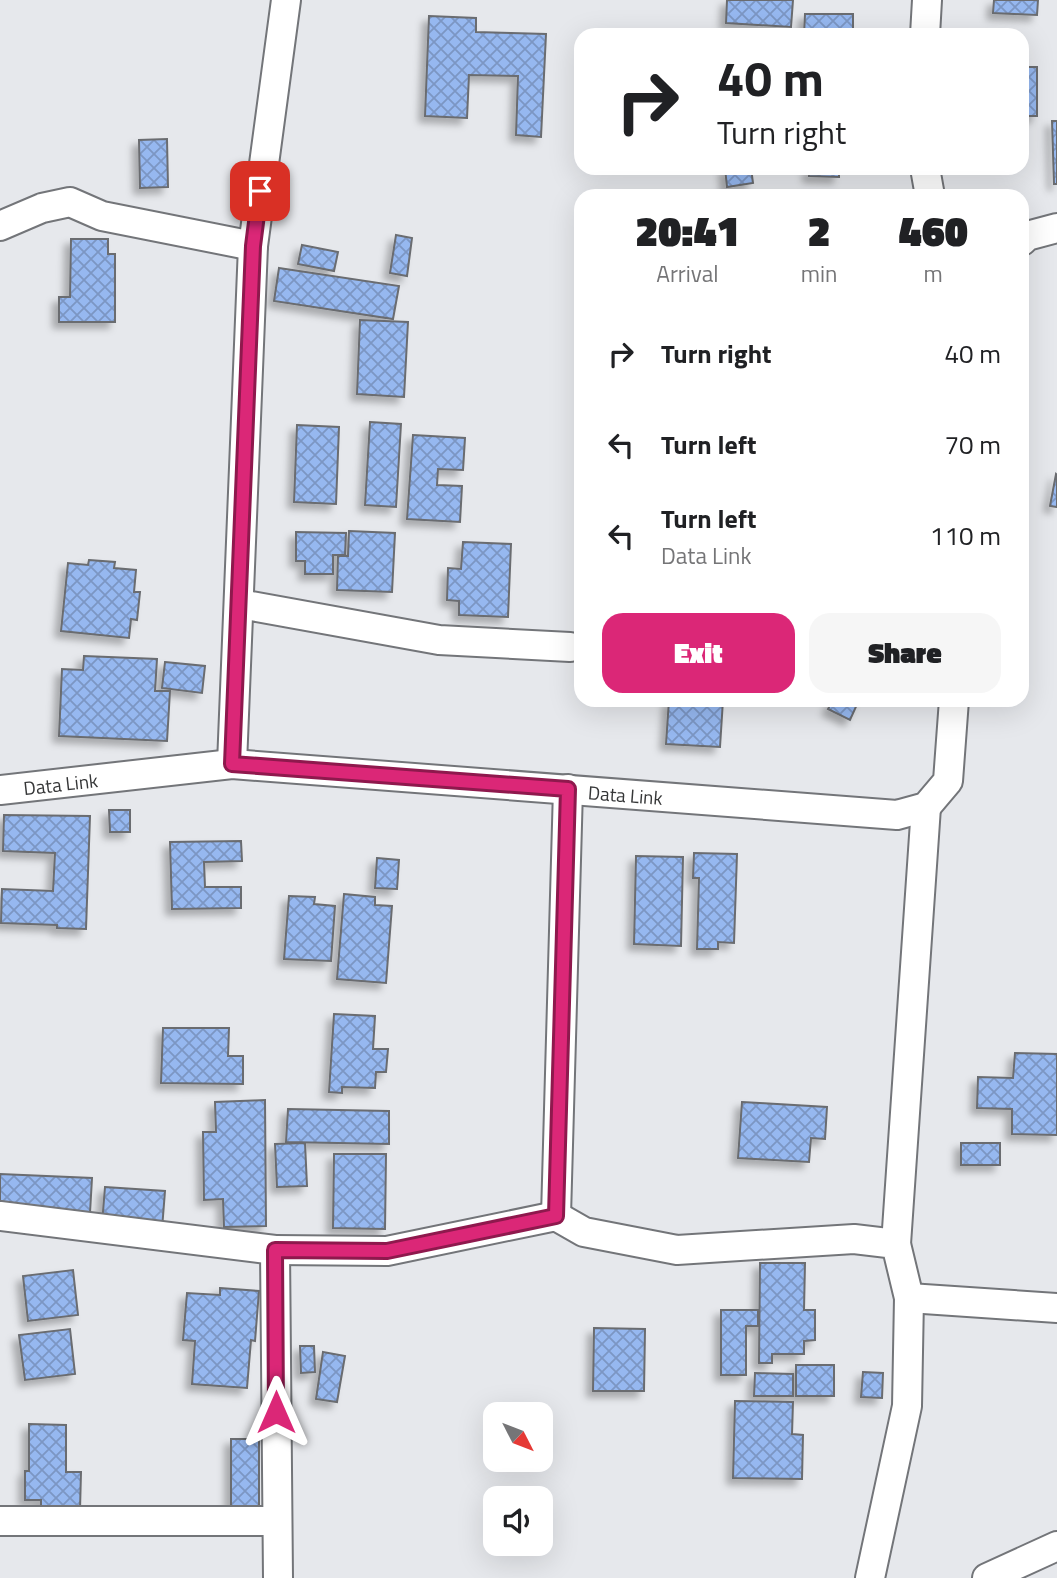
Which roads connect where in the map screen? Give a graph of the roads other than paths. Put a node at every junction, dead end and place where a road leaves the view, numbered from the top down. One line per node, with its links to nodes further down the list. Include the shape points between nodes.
1 (286, 0): 7 (street)
2 (927, 0): 3 (street)
3 (925, 28)
4 (0, 226): 7 (street, via 70,202 102,216)
5 (1057, 228): 6 (street)
6 (1029, 235)
7 (253, 246): 8 (street)
8 (240, 604): 9 (street, via 439,640); 11 (street)
9 (570, 647)
10 (953, 707): 14 (street, via 948,781)
11 (232, 764): 12 (street, Data Link); 13 (street, Data Link)
12 (568, 789): 14 (street, Data Link, via 897,815); 16 (street)
13 (0, 790)
14 (926, 807): 17 (street)
15 (0, 1216): 18 (street)
16 (556, 1216): 17 (street, via 584,1232 677,1250 854,1239); 18 (street, via 387,1251)
17 (896, 1244): 19 (street)
18 (275, 1250): 22 (street)
19 (909, 1298): 20 (street); 25 (street, via 907,1406)
20 (1057, 1308)
21 (0, 1521): 22 (street)
22 (277, 1521): 24 (street)
23 (1057, 1546): 26 (street)
24 (278, 1578)
25 (870, 1578)
26 (987, 1578)

